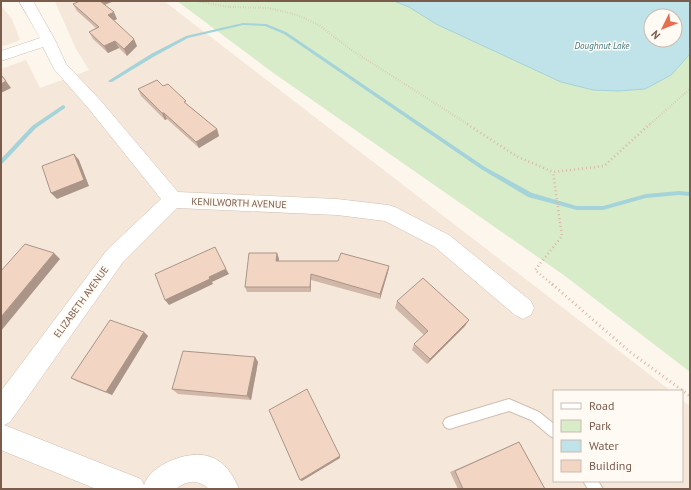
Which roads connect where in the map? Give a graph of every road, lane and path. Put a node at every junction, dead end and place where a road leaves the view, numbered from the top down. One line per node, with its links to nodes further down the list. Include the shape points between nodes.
1 (26, 1): 3 (street)
2 (196, 1): 6 (path, via 229,7 268,8 297,15 319,25 350,49 516,156)
3 (48, 40): 4 (street); 7 (street, via 59,66 95,104)
4 (1, 56)
5 (690, 89): 6 (path, via 604,166)
6 (553, 172): 9 (path, via 562,236 535,270 630,352)
7 (173, 200): 8 (street, KENILWORTH AVENUE, via 337,207 388,213 442,241); 10 (street, ELIZABETH AVENUE, via 114,256)
8 (523, 308)
9 (682, 390)
10 (1, 413)
11 (449, 423): 12 (lane, via 509,405 536,416)
12 (553, 431)
13 (1, 437): 14 (street)
14 (131, 489)
15 (156, 489): 16 (street, via 171,474 184,468 196,467 208,470 218,478)
16 (225, 489)

